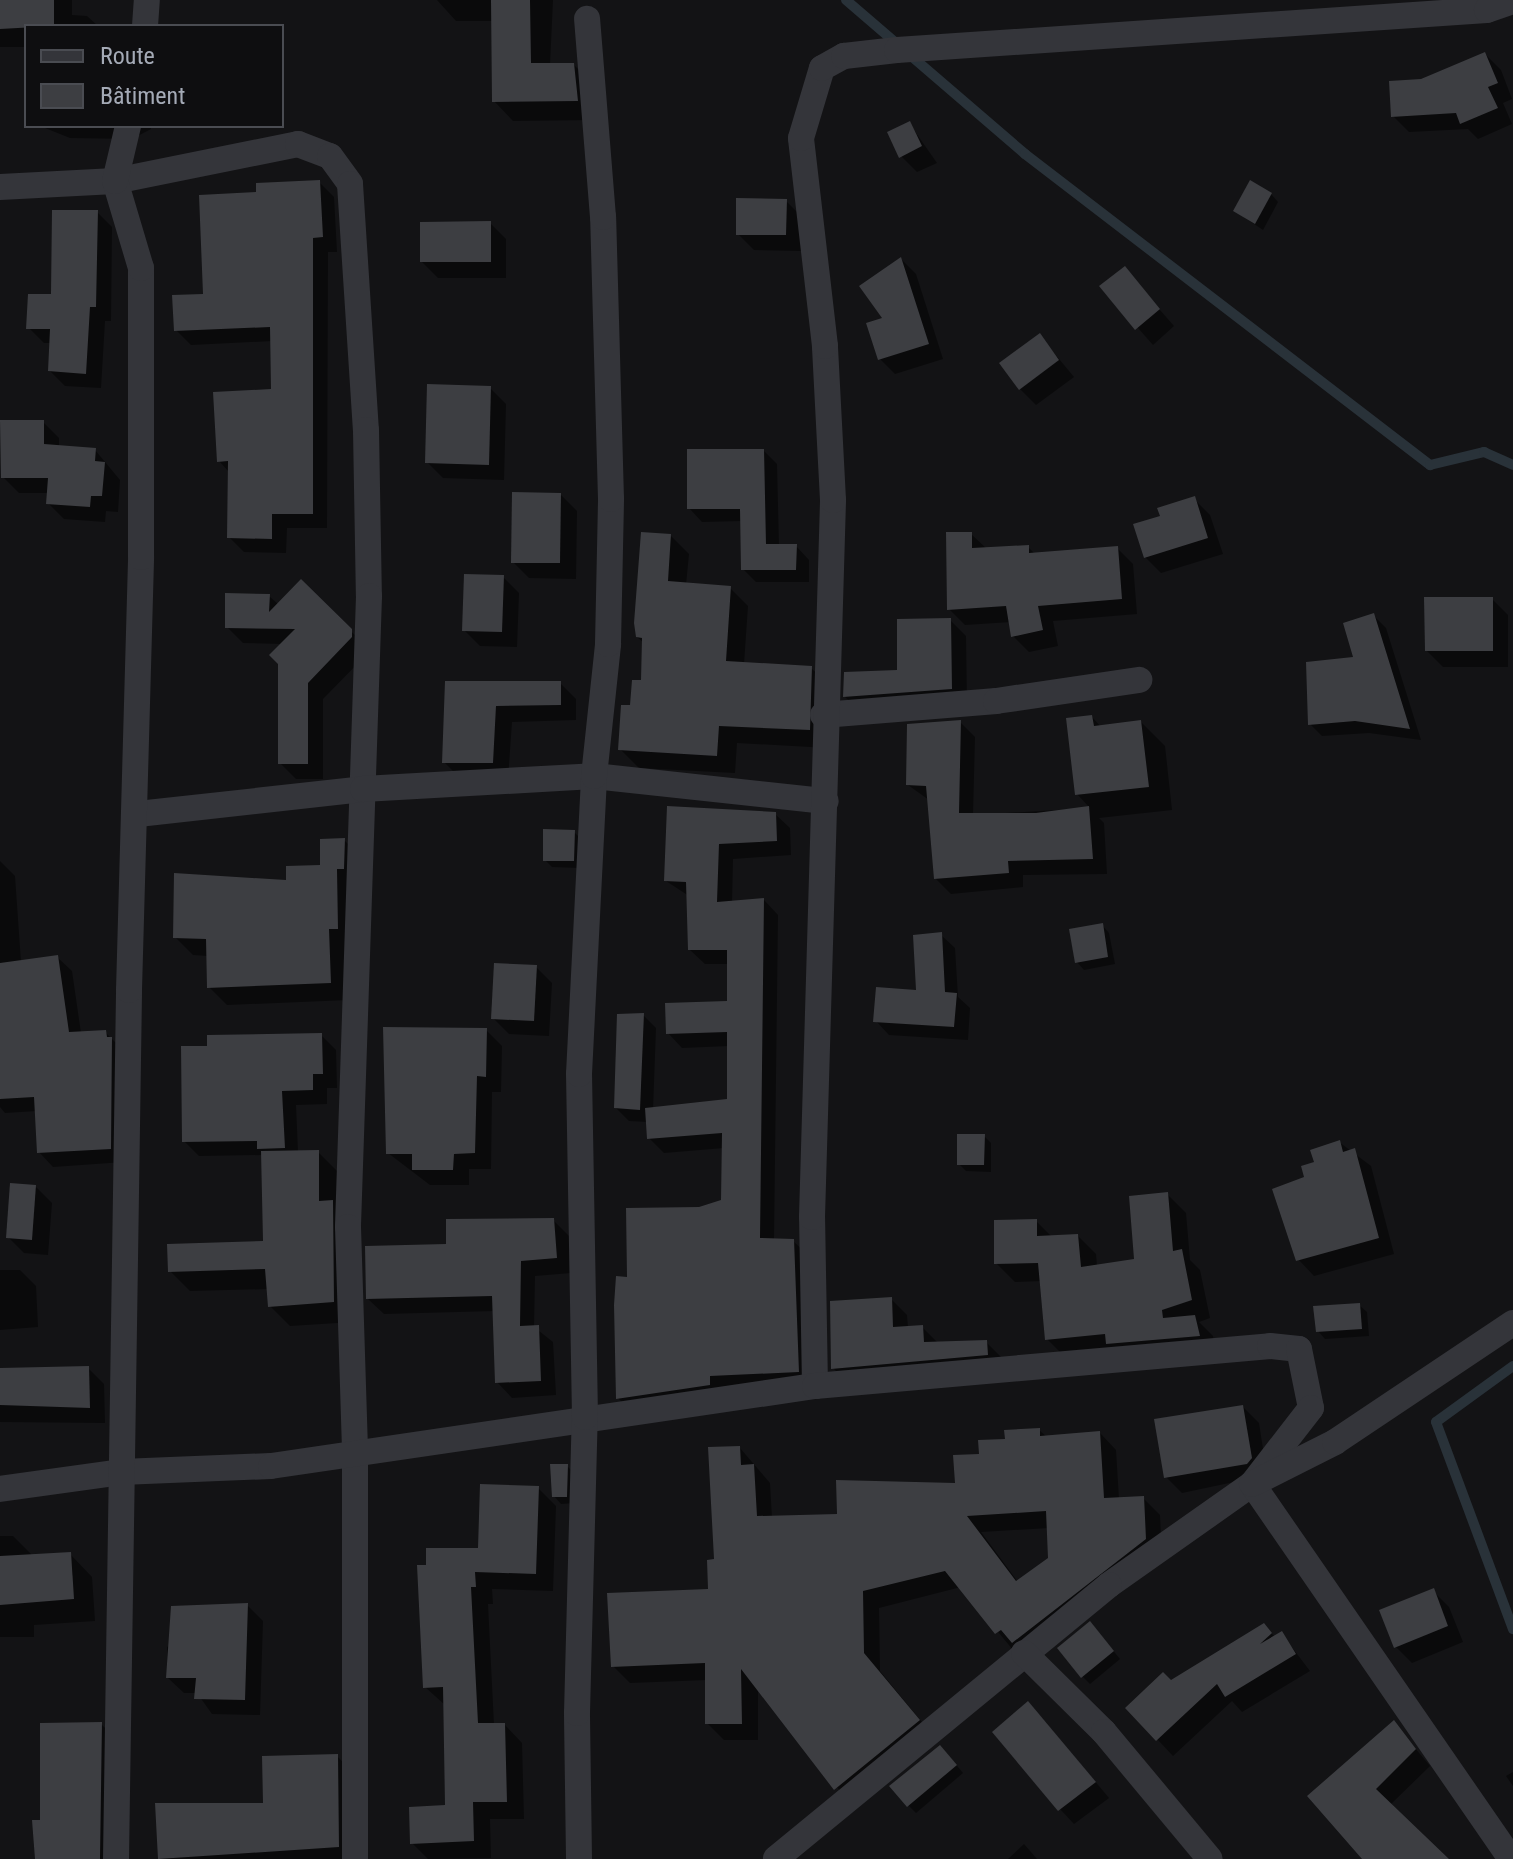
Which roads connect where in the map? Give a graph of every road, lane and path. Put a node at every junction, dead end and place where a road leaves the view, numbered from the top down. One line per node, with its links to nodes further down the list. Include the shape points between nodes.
1 (147, 0): 4 (street)
2 (1513, 1): 9 (street, via 1487,10 897,50 844,56 822,68 801,138 825,346 833,500)
3 (587, 19): 10 (street, via 603,217 611,499 608,644)
4 (145, 24)
5 (128, 128): 6 (street)
6 (115, 181): 7 (street); 11 (street, via 298,144 330,156 350,184 366,445); 13 (street, via 141,268)
7 (0, 187)
8 (1139, 680): 9 (street, via 996,701)
9 (823, 715): 12 (street)
10 (594, 776): 11 (street); 12 (street); 16 (street, via 579,1074)
11 (363, 789): 13 (street); 17 (street, via 348,1227)
12 (826, 801): 15 (street, via 812,1217)
13 (138, 814): 18 (street, via 129,990)
14 (1513, 1323): 19 (street, via 1335,1442)
15 (815, 1386): 16 (street); 19 (street, via 1270,1346 1299,1349 1311,1408)
16 (585, 1417): 17 (street); 24 (street)
17 (355, 1454): 18 (street, via 271,1466); 23 (street)
18 (121, 1472): 20 (street); 22 (street)
19 (1252, 1484): 21 (street, via 1109,1585); 27 (street)
20 (0, 1489)
21 (1024, 1653): 25 (street); 26 (street, via 1104,1732)
22 (116, 1859)
23 (355, 1859)
24 (579, 1859)
25 (776, 1859)
26 (1210, 1859)
27 (1511, 1859)

